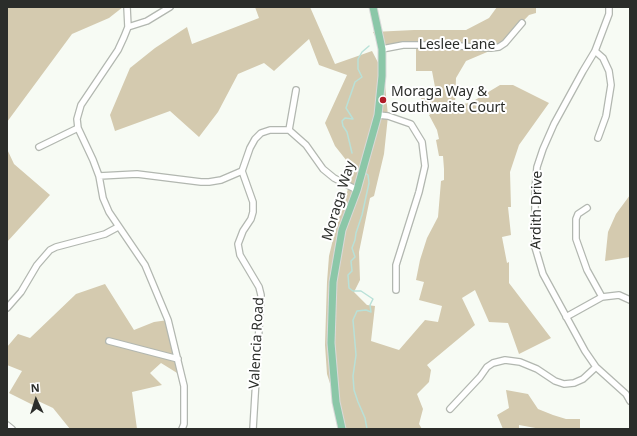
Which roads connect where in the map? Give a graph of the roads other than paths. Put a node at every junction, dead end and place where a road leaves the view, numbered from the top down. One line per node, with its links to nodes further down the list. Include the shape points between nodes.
1 (127, 7): 6 (street)
2 (170, 7): 6 (street, via 147,21)
3 (373, 7): 7 (main road, Moraga Way)
4 (609, 7): 8 (street, Ardith Drive, via 609,14)
5 (522, 23): 7 (street, Leslee Lane, via 499,47 403,45)
6 (128, 27): 11 (street, via 118,50 80,105)
7 (382, 49): 10 (main road, Moraga Way)
8 (595, 51): 13 (street, via 603,58 609,71 610,85 606,116); 24 (street, Ardith Drive, via 554,124 537,167 535,247 543,274)
9 (296, 90): 12 (street)
10 (378, 115): 17 (main road, Moraga Way); 20 (street, via 411,124 422,142 424,166 419,192 396,265)
11 (78, 128): 14 (street); 16 (street)
12 (289, 130): 15 (street, via 270,130 255,138); 17 (street, via 306,145 323,169)
13 (598, 138)
14 (39, 147)
15 (242, 171): 16 (street, via 209,182 137,174); 33 (street, Valencia Road, via 253,202 253,212 238,244 240,255 261,295)
16 (99, 176): 19 (street, via 103,198)
17 (357, 190): 34 (main road, Moraga Way, via 342,230 333,282 331,343 336,402)
18 (587, 208): 21 (street, via 578,214 576,219 576,239 587,270)
19 (118, 227): 23 (street, via 105,234 50,250); 26 (street, via 145,265 168,320)
20 (396, 290)
21 (602, 297): 22 (street, via 619,295); 24 (street)
22 (630, 300)
23 (7, 308)
24 (566, 317): 27 (street, Ardith Drive)
25 (109, 341): 26 (street)
26 (178, 359): 32 (street, via 184,386)
27 (596, 367): 28 (street, Ardith Drive, via 626,394); 29 (street, via 583,379 564,384 520,362 505,360 493,363)
28 (630, 401)
29 (450, 409)
30 (7, 425): 31 (street)
31 (12, 429)
32 (182, 429)
33 (253, 429)
34 (342, 429)

